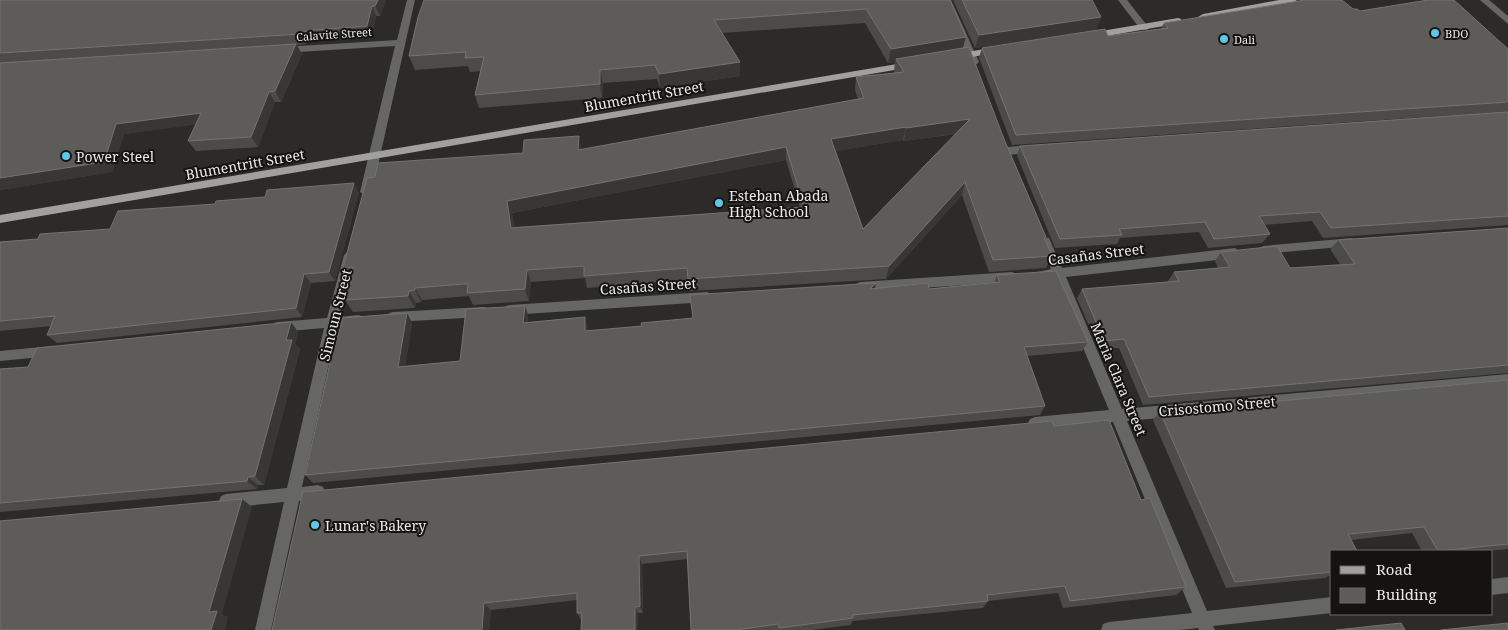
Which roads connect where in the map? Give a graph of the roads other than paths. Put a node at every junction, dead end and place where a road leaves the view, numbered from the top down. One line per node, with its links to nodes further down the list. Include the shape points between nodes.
1 (411, 0): 9 (street)
2 (947, 0): 12 (street)
3 (1122, 0): 7 (street)
4 (1293, 0): 7 (main road)
5 (1484, 0): 6 (street)
6 (1508, 21)
7 (1144, 28): 8 (main road)
8 (1077, 38)
9 (400, 42): 11 (street, Calavite Street); 18 (street)
10 (1010, 48): 12 (main road)
11 (273, 51)
12 (971, 54): 13 (main road); 15 (street)
13 (942, 59)
14 (922, 62): 18 (main road, Blumentritt Street)
15 (978, 72)
16 (1047, 148): 17 (street)
17 (1008, 151)
18 (376, 156): 19 (street); 20 (main road, Blumentritt Street)
19 (364, 202)
20 (0, 219)
21 (1040, 230): 24 (street, Maria Clara Street)
22 (354, 239): 27 (street, Simoun Street)
23 (1366, 241): 24 (street, Casañas Street, via 1249,251)
24 (1059, 274): 25 (street, Casañas Street); 32 (street, Maria Clara Street)
25 (850, 288)
26 (720, 296): 27 (street, Casañas Street)
27 (332, 321): 28 (street, Casañas Street); 35 (street, Simoun Street)
28 (264, 328)
29 (68, 349): 30 (street)
30 (0, 356)
31 (1508, 380): 32 (street, Crisostomo Street)
32 (1117, 414): 33 (street, Crisostomo Street); 40 (street, Maria Clara Street)
33 (1022, 424)
34 (327, 491): 35 (street)
35 (294, 495): 36 (street); 41 (street, Simoun Street)
36 (213, 502)
37 (1508, 585): 38 (street)
38 (1493, 587)
39 (1330, 604): 40 (street)
40 (1205, 624): 42 (street)
41 (263, 630)
42 (1109, 630)

